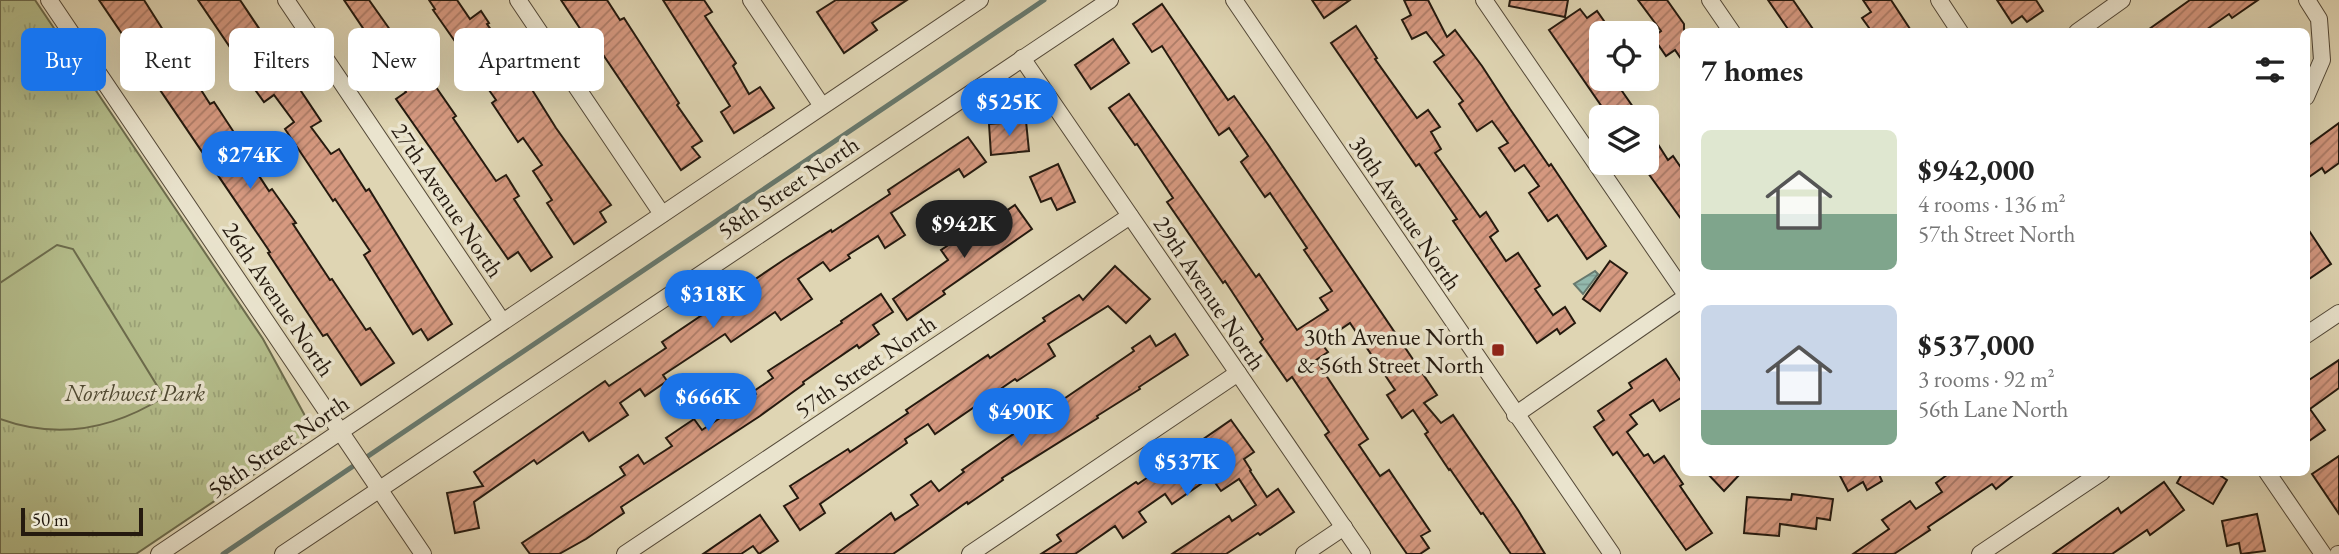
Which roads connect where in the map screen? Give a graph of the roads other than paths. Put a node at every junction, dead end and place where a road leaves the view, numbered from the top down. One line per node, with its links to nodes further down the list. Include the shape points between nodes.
1 (49, 0): 28 (street, 26th Avenue North)
2 (286, 0): 24 (street, 27th Avenue North)
3 (518, 0): 19 (street)
4 (751, 0): 18 (street)
5 (980, 0): 18 (street, 58th Street North)
6 (1110, 0): 16 (street, 58th Street North)
7 (1234, 0): 27 (street, 30th Avenue North)
8 (1484, 0): 21 (street)
9 (1710, 0): 13 (street)
10 (1939, 0): 14 (street)
11 (2122, 0): 15 (street)
12 (2307, 0): 17 (street, via 2319,19 2322,60)
13 (1729, 28)
14 (1957, 28)
15 (2083, 28)
16 (1021, 58): 20 (street, 29th Avenue North); 31 (street, 58th Street North)
17 (2310, 88)
18 (822, 106): 19 (street, 58th Street North)
19 (662, 214): 24 (street, 58th Street North)
20 (1130, 216): 26 (street, 29th Avenue North); 36 (street, 57th Street North)
21 (1680, 286)
22 (1680, 301): 27 (street)
23 (2339, 313): 25 (street)
24 (502, 321): 28 (street, 58th Street North)
25 (2310, 332)
26 (1238, 373): 32 (street, 29th Avenue North); 37 (street)
27 (1515, 415): 40 (street, 30th Avenue North)
28 (344, 436): 31 (street, 26th Avenue North); 33 (street, 58th Street North)
29 (2096, 476): 41 (street)
30 (2270, 476): 42 (street)
31 (377, 486): 34 (street, 58th Street North); 35 (street, 26th Avenue North)
32 (1343, 527): 38 (street); 39 (street, 29th Avenue North)
33 (159, 554)
34 (283, 554)
35 (423, 554)
36 (625, 554)
37 (970, 554)
38 (1304, 554)
39 (1362, 554)
40 (1612, 554)
41 (1980, 554)
42 (2323, 554)

